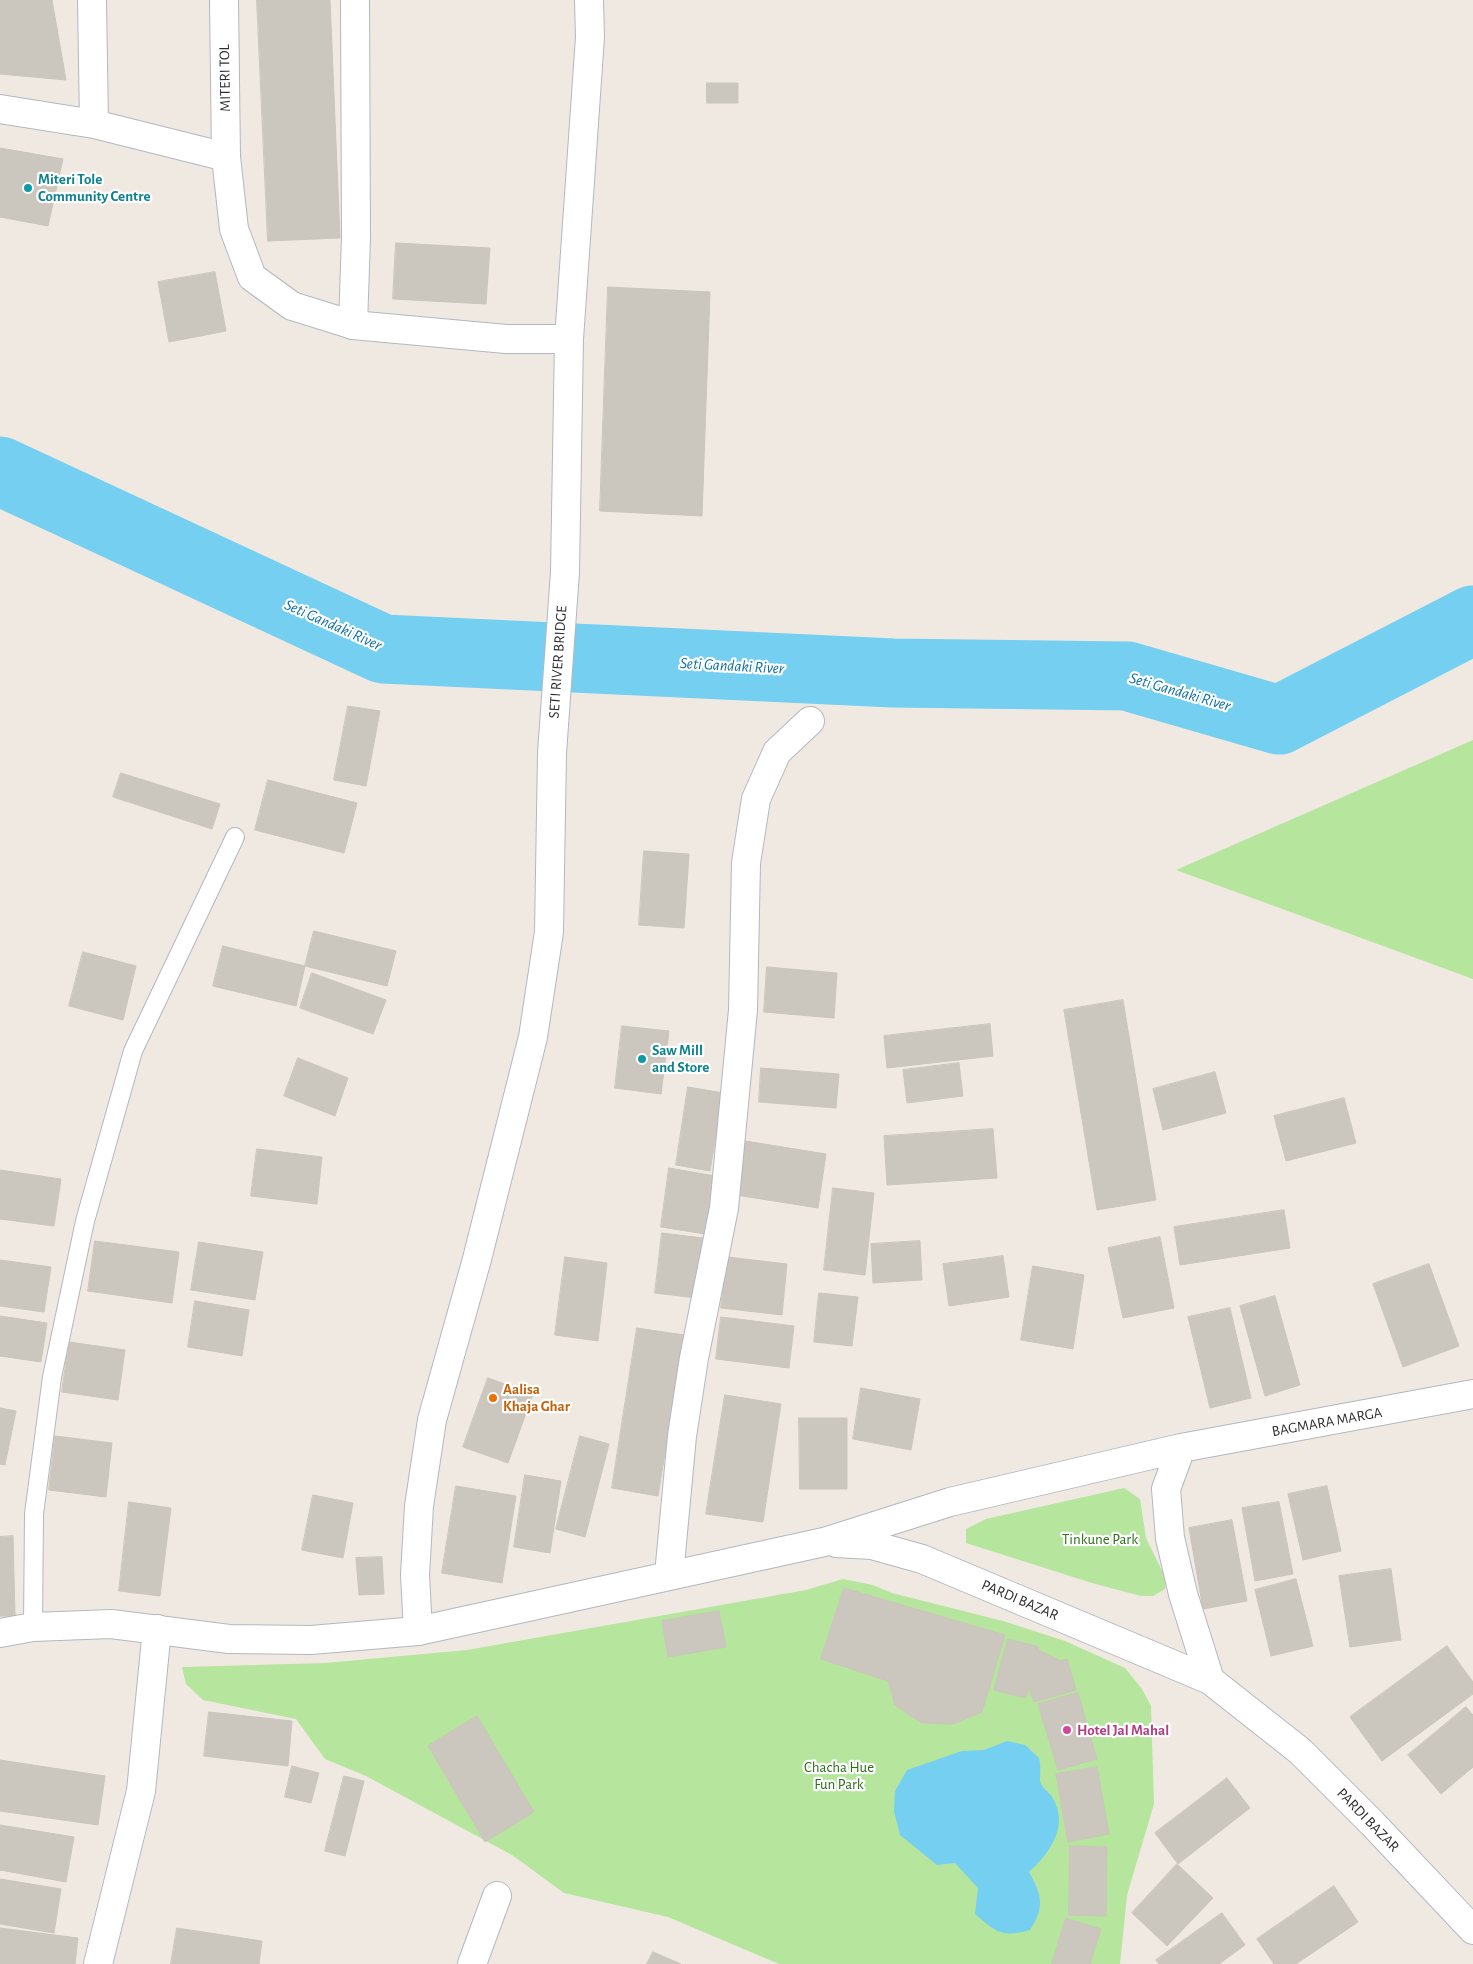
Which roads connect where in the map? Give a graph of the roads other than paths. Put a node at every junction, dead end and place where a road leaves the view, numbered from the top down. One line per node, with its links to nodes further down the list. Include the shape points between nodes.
1 (92, 0): 6 (main road)
2 (224, 0): 7 (main road, MITERI TOL)
3 (355, 0): 8 (main road)
4 (589, 0): 9 (main road, SETI RIVER BRIDGE, via 590,37)
5 (0, 109): 6 (main road)
6 (94, 124): 7 (main road)
7 (226, 157): 8 (main road, MITERI TOL, via 234,229 252,277 292,306)
8 (353, 325): 9 (main road, MITERI TOL, via 506,339)
9 (569, 339): 18 (main road, SETI RIVER BRIDGE, via 565,572 552,753 549,932 533,1037 432,1420 419,1506 415,1575)
10 (810, 721): 15 (main road, via 777,752 756,799 746,863 743,1010 724,1208 682,1436)
11 (235, 836): 16 (lane, via 134,1051 85,1221 52,1377 34,1514)
12 (1473, 1394): 13 (main road, BAGMARA MARGA)
13 (1181, 1448): 14 (main road, BAGMARA MARGA, via 950,1502); 20 (main road, via 1166,1489 1170,1538 1183,1594)
14 (824, 1542): 15 (main road); 20 (main road, PARDI BAZAR, via 872,1545 922,1559)
15 (669, 1575): 18 (main road)
16 (33, 1627): 17 (main road, via 111,1624); 19 (main road)
17 (157, 1629): 18 (main road, via 229,1639 311,1640); 23 (main road, via 141,1791)
18 (418, 1631)
19 (0, 1633)
20 (1210, 1680): 22 (main road, PARDI BAZAR, via 1300,1751)
21 (497, 1896): 24 (main road)
22 (1473, 1930)
23 (98, 1964)
24 (472, 1964)

